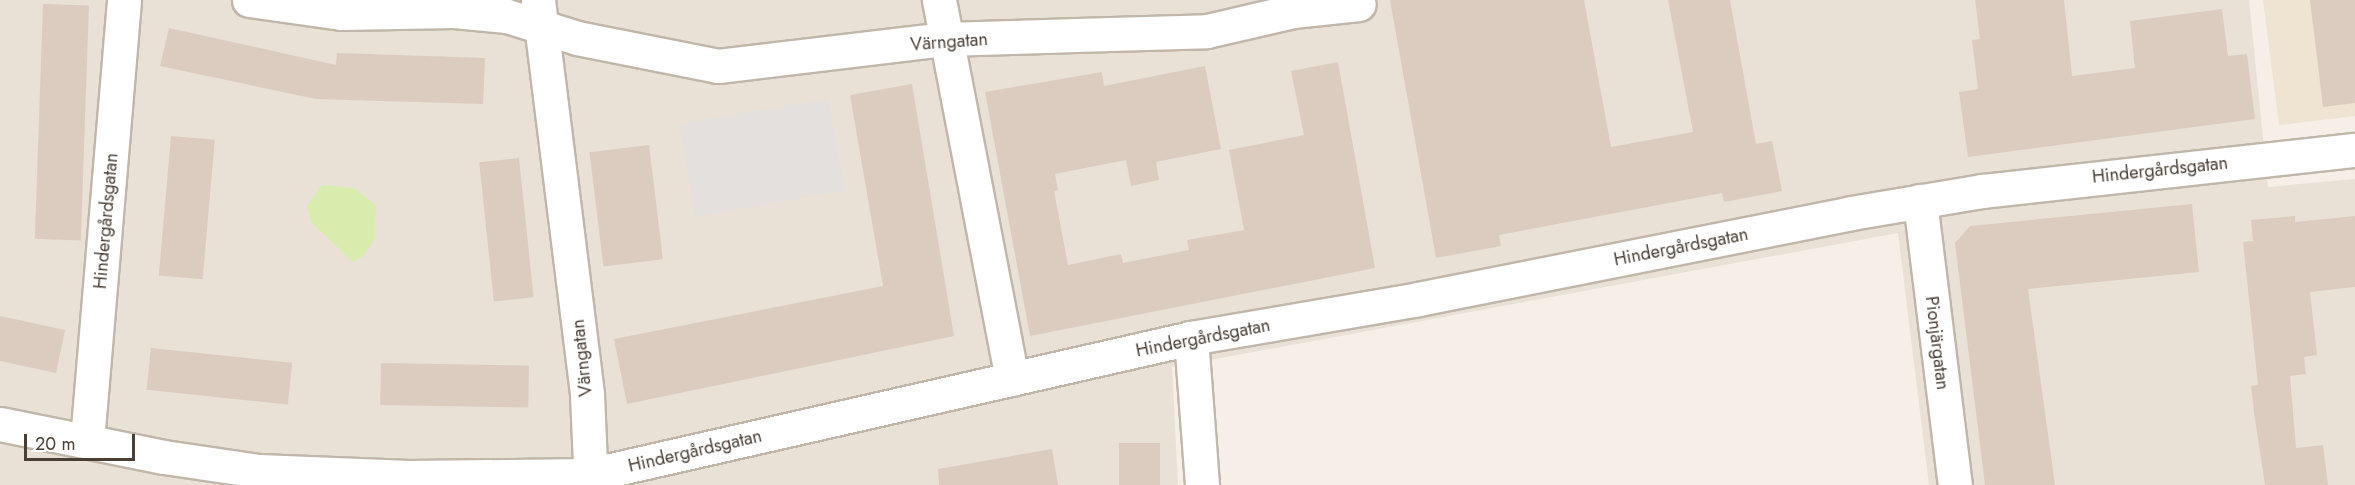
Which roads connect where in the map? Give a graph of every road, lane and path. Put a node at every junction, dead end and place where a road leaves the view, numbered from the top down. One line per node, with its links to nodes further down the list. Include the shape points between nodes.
1 (124, 0): 12 (street, Hindergårdsgatan)
2 (249, 0): 5 (street, Värngatan, via 341,13)
3 (939, 0): 6 (street)
4 (1359, 4): 6 (street, Värngatan, via 1293,11 1208,31)
5 (540, 14): 6 (street, Värngatan, via 633,51 718,66); 13 (street, Värngatan, via 587,395)
6 (945, 39): 10 (street)
7 (2355, 150): 8 (street, Hindergårdsgatan)
8 (1920, 201): 9 (street, Hindergårdsgatan, via 1418,299); 15 (street, Pionjärgatan)
9 (1191, 338): 10 (street, Hindergårdsgatan); 14 (street)
10 (1012, 379): 13 (street, Hindergårdsgatan)
11 (0, 424): 12 (street, Hindergårdsgatan)
12 (87, 441): 13 (street, Hindergårdsgatan, via 259,471)
13 (590, 480)
14 (1202, 485)
15 (1955, 485)

